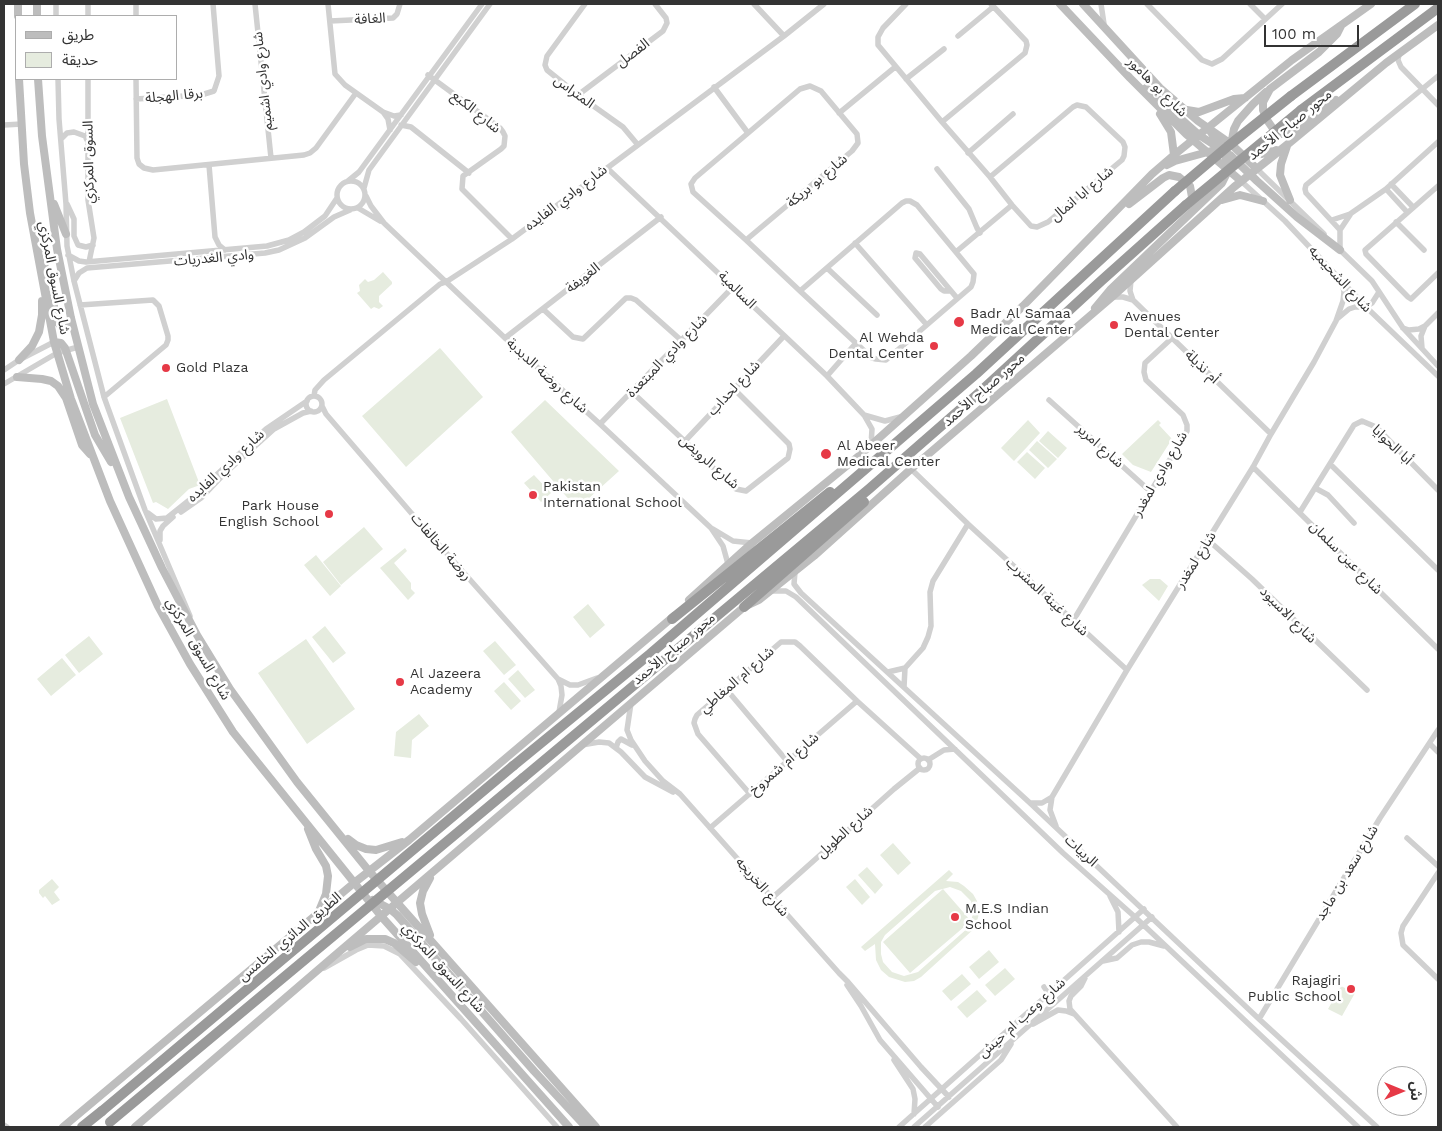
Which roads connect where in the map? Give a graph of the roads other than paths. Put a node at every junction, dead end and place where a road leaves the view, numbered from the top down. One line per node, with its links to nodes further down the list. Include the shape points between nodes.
1 (213, 4): 51 (street, برقا الهجلة, via 219,76 214,91)
2 (256, 4): 77 (street, شارع وادي اشميم)
3 (328, 4): 23 (street)
4 (400, 4): 23 (street, الغافة, via 398,14 393,18)
5 (482, 4): 34 (street)
6 (490, 4): 43 (street)
7 (584, 4): 48 (street, المتراس, via 545,60 550,74)
8 (656, 4): 48 (street, الفصل, via 666,18 662,31)
9 (754, 4): 27 (street)
10 (824, 4): 27 (street, شارع وادي الفايده)
11 (906, 4): 32 (street, شارع ابا انمال, via 883,28 877,42)
12 (1060, 4): 36 (street, شارع بو هامور)
13 (1083, 4): 24 (street, شارع بو هامور)
14 (1101, 4): 24 (street)
15 (1147, 4): 22 (street, via 1202,60 1212,64 1222,59)
16 (1250, 4): 22 (street)
17 (1282, 4): 22 (street)
18 (1371, 4): 25 (street, محور صباح الأحمد)
19 (1415, 4): 186 (highway, محور صباح الأحمد, bridge, via 1291,96 1175,191 990,361)
20 (992, 5): 28 (street); 58 (street, via 1026,41 1026,52)
21 (1438, 8): 183 (highway, محور صباح الأحمد, bridge, via 1301,110 1186,205)
22 (1265, 19)
23 (330, 21): 47 (street, via 336,74)
24 (1104, 24): 53 (street, شارع بو هامور, via 1141,68)
25 (1342, 25): 45 (street, via 1326,46); 50 (street, محور صباح الأحمد)
26 (1438, 25): 30 (street, محور صباح الأحمد)
27 (784, 36): 44 (street, شارع وادي الفايده)
28 (958, 36)
29 (944, 49): 37 (street)
30 (1400, 52): 31 (street, محور صباح الأحمد); 33 (street, via 1398,60)
31 (1386, 64): 33 (street); 49 (street, محور صباح الأحمد)
32 (895, 66): 37 (street, شارع ابا انمال); 55 (street)
33 (1403, 70): 46 (street)
34 (428, 75): 43 (street, شارع الكبع); 57 (street)
35 (1438, 76): 46 (street)
36 (1130, 78): 65 (street, شارع بو هامور); 75 (street, via 1169,127)
37 (906, 79): 58 (street, شارع ابا انمال)
38 (19, 80): 59 (street, شارع السوق المركزي)
39 (38, 80): 91 (street, شارع السوق المركزي)
40 (58, 80): 66 (street, شارع السوق المركزي)
41 (88, 80): 67 (street, السوق المركزي)
42 (136, 80): 51 (street)
43 (434, 80): 61 (street); 83 (street, شارع الكبع, via 503,132 505,141 501,149)
44 (714, 87): 64 (street); 71 (street, شارع وادي الفايده)
45 (1270, 89): 49 (street, via 1263,102 1263,110 1274,130 1280,134 1291,134 1326,106); 69 (street, via 1238,121)
46 (1423, 89): 52 (street); 110 (street, via 1306,185 1306,193)
47 (356, 93): 54 (street); 77 (street, via 310,153)
48 (578, 95): 71 (street, المتراس, via 623,127)
49 (1349, 95): 70 (street, محور صباح الأحمد)
50 (1246, 98): 53 (street, via 1199,112); 62 (street, محور صباح الأحمد)
51 (136, 100): 78 (street, via 139,164 152,170)
52 (1438, 106)
53 (1185, 110): 62 (street, شارع بو هامور)
54 (383, 112): 57 (street); 63 (street)
55 (840, 113): 64 (street, شارع بو بريكة, via 821,91 805,86); 118 (street, شارع بو بريكة, via 858,138 858,143)
56 (1013, 114): 73 (street)
57 (401, 115): 63 (street)
58 (942, 122): 73 (street, شارع ابا انمال)
59 (22, 124): 60 (street); 105 (street, شارع السوق المركزي)
60 (4, 125)
61 (401, 125): 83 (street, via 413,129); 92 (street, via 369,170)
62 (1208, 128): 65 (street, محور صباح الأحمد); 69 (street, شارع بو هامور); 74 (street)
63 (390, 130): 87 (street, via 359,172)
64 (748, 133): 118 (street, شارع بو بريكة, via 692,181 691,189)
65 (1196, 138): 72 (street, شارع بو هامور); 74 (street); 75 (street, محور صباح الأحمد)
66 (61, 139): 67 (street, via 67,133 76,132); 99 (street, شارع السوق المركزي)
67 (88, 141): 120 (street, السوق المركزي, via 88,200)
68 (1438, 142): 89 (street)
69 (1231, 144): 74 (street); 76 (street, شارع بو هامور)
70 (1288, 144): 76 (street, via 1271,152); 82 (street, محور صباح الأحمد); 96 (street, via 1280,175)
71 (638, 145): 79 (street, شارع وادي الفايده)
72 (1208, 152): 74 (street); 81 (street, شارع بو هامور); 84 (street, via 1175,161)
73 (968, 153): 86 (street, شارع ابا انمال)
74 (1227, 153): 76 (street); 81 (street); 85 (street); 88 (street)
75 (1174, 155): 84 (street, محور صباح الأحمد)
76 (1244, 155): 82 (street, شارع بو هامور)
77 (271, 158): 78 (street)
78 (209, 165): 116 (street)
79 (607, 168): 108 (street, السالمية); 117 (street, شارع وادي الفايده)
80 (936, 169): 114 (street, via 969,210)
81 (1229, 169): 88 (street, شارع بو هامور); 109 (street, via 1222,183)
82 (1257, 169): 85 (street, محور صباح الأحمد); 96 (street, شارع الشحيميه)
83 (470, 173): 117 (street, via 463,176 462,189)
84 (1152, 174): 107 (street, محور صباح الأحمد)
85 (1250, 175): 88 (street, محور صباح الأحمد); 122 (street, via 1314,232)
86 (990, 177): 100 (street, شارع ابا انمال); 100 (street, شارع ابا انمال, via 1077,105 1086,107 1123,142 1126,152 1122,160 1043,225 1031,226)
87 (348, 181): 92 (street, via 357,182); 95 (street, via 338,189)
88 (1241, 181): 97 (street, محور صباح الأحمد); 98 (street, شارع الشحيميه)
89 (1391, 184): 93 (street); 101 (street)
90 (1438, 186): 101 (street)
91 (48, 187): 115 (street); 148 (street, شارع السوق المركزي, via 56,249)
92 (364, 188): 94 (street)
93 (1386, 189): 104 (street); 106 (street)
94 (366, 196): 102 (street); 112 (street, شارع روضة الدبدبة)
95 (337, 198): 103 (street); 121 (street, وادي الغدريات, via 325,216 289,240 267,246)
96 (1290, 200): 122 (street, شارع الشحيميه)
97 (1217, 201): 98 (street, via 1238,195); 132 (street, محور صباح الأحمد)
98 (1263, 201): 135 (street, شارع الشحيميه)
99 (66, 204): 115 (street, شارع السوق المركزي); 120 (street, السوق المركزي, via 74,219 74,236 78,245)
100 (1012, 205): 114 (street)
101 (1413, 207): 104 (street)
102 (358, 208): 103 (street); 112 (street, شارع روضة الدبدبة)
103 (350, 210): 133 (street, وادي الغدريات, via 279,250 87,268 81,270)
104 (1407, 212): 111 (street)
105 (30, 214): 129 (street, شارع السوق المركزي); 148 (street, via 58,323 67,326)
106 (1350, 214): 110 (street); 113 (street)
107 (1113, 216): 109 (street, via 1163,178 1174,175 1192,189); 178 (street, محور صباح الأحمد, via 991,338)
108 (660, 217): 136 (street, السالمية); 144 (street, الغويفة)
109 (1185, 219): 146 (street, via 1110,290)
110 (1332, 220): 113 (street)
111 (1396, 222): 123 (street); 131 (street, via 1366,247 1366,254 1411,299)
112 (384, 223): 134 (street, شارع روضة الدبدبة)
113 (1340, 230): 122 (street)
114 (980, 233): 125 (street)
115 (66, 234): 126 (street, شارع السوق المركزي)
116 (215, 237): 121 (street); 124 (street)
117 (512, 239): 134 (street, شارع وادي الفايده)
118 (746, 240): 137 (street, شارع بو بريكة)
119 (855, 244): 125 (street, شارع بو بريكة, via 902,203 910,201 917,205); 128 (street, شارع بو بريكة); 150 (street)
120 (93, 245): 127 (street, السوق المركزي)
121 (225, 250): 124 (street, وادي الغدريات)
122 (1340, 250): 138 (street, شارع الشحيميه)
123 (1424, 250)
124 (208, 252): 127 (street, وادي الغدريات)
125 (956, 252): 140 (street, شارع بو بريكة, via 974,278 971,287)
126 (68, 255): 127 (street, وادي الغدريات, via 79,262); 133 (street, شارع السوق المركزي)
127 (89, 262)
128 (827, 268): 137 (street, شارع بو بريكة); 147 (street)
129 (40, 272): 157 (street, شارع السوق المركزي); 163 (street, via 42,324 36,339)
130 (931, 272): 140 (street)
131 (1438, 273)
132 (1131, 280): 139 (street, محور صباح الأحمد); 141 (street)
133 (74, 282): 142 (street, شارع السوق المركزي)
134 (446, 282): 154 (street, شارع روضة الدبدبة); 172 (street, شارع وادي الفايده, via 324,380)
135 (1342, 282): 143 (street, شارع الشحيميه); 149 (street, شارع لمغدر, via 1344,296)
136 (733, 287): 153 (street, السالمية); 156 (street, شارع وادي المبتعدة)
137 (800, 291): 158 (street, شارع بو بريكة)
138 (1379, 292): 143 (street); 152 (street, شارع الشحيميه)
139 (1112, 297): 141 (street); 146 (street, محور صباح الأحمد)
140 (956, 298): 150 (street, شارع بو بريكة)
141 (1133, 300): 155 (street, أم نذيلة)
142 (80, 305): 173 (street, شارع السوق المركزي); 173 (street, via 153,300 158,304 168,336 166,345)
143 (1366, 307): 149 (street, شارع لمغدر, via 1349,309); 167 (street, شارع الشحيميه)
144 (543, 309): 154 (street, الغويفة); 156 (street, via 573,337 583,339 626,298 631,298)
145 (1438, 312): 151 (street)
146 (1092, 314): 188 (street, محور صباح الأحمد)
147 (877, 315)
148 (71, 318): 159 (street, شارع السوق المركزي)
149 (1336, 321): 180 (street, شارع لمغدر)
150 (926, 324): 158 (street, شارع بو بريكة, via 886,360 872,358)
151 (1425, 326): 152 (street, via 1414,330); 161 (street, via 1421,336)
152 (1403, 328): 161 (street, شارع الشحيميه)
153 (784, 336): 166 (street, السالمية); 170 (street, شارع لحداب)
154 (505, 338): 179 (street, شارع روضة الدبدبة)
155 (1172, 338): 180 (street, أم نذيلة); 192 (street, شارع وادي لمغدر, via 1145,363 1144,372 1146,380 1183,415 1187,431)
156 (682, 341): 171 (street, شارع وادي المبتعدة)
157 (54, 342): 160 (street, via 62,343); 162 (street, شارع السوق المركزي); 163 (street)
158 (856, 343): 166 (street)
159 (78, 347): 160 (street); 189 (street, شارع السوق المركزي, via 93,404)
160 (67, 351): 162 (street); 189 (street, via 95,435)
161 (1423, 351): 164 (street, شارع الشحيميه)
162 (57, 353): 168 (street); 184 (street, شارع السوق المركزي)
163 (19, 360): 165 (street)
164 (1438, 366)
165 (4, 370)
166 (827, 376): 177 (street, السالمية)
167 (1438, 376)
168 (17, 377): 169 (street); 184 (street, via 42,379 58,386 66,398 82,445)
169 (4, 384)
170 (734, 389): 181 (street, شارع لحداب); 181 (street, شارع الرويض, via 789,444 788,458 746,491 736,489)
171 (632, 392): 179 (street, شارع وادي المبتعدة); 181 (street, شارع الرويض)
172 (314, 396): 175 (street, شارع وادي الفايده); 176 (street, via 320,399)
173 (104, 397): 193 (street, شارع السوق المركزي)
174 (1049, 400): 192 (street, شارع امرير)
175 (307, 401): 176 (street, via 307,406); 193 (street, شارع وادي الفايده, via 266,429 202,490 167,518 156,519)
176 (317, 410): 200 (street, شارع وادي الفايده, via 303,413 274,429 201,498 168,522 160,531); 214 (street, روضة الخالفات, via 326,414)
177 (864, 415): 178 (street, via 885,421); 182 (street, السالمية, via 872,429)
178 (904, 415): 182 (street, محور صباح الأحمد)
179 (600, 424): 197 (street, شارع روضة الدبدبة)
180 (1271, 434): 187 (street, شارع لمغدر)
181 (685, 441)
182 (871, 445): 199 (street, محور صباح الأحمد)
183 (911, 452): 205 (highway, via 897,471); 233 (highway, محور صباح الأحمد)
184 (93, 457): 238 (street, شارع السوق المركزي, via 142,575 190,664 233,732)
185 (1330, 464): 190 (street, أبا الحوايا); 191 (street, أبا الحوايا, via 1354,425 1360,421 1367,422 1376,427); 202 (street)
186 (868, 467): 206 (highway, via 812,505); 231 (highway, محور صباح الأحمد, via 650,654)
187 (1253, 467): 194 (street, شارع عين سلمان); 198 (street, شارع لمغدر)
188 (911, 469): 196 (street, شارع غينة المشرب); 203 (street, محور صباح الأحمد)
189 (119, 473): 208 (street, شارع السوق المركزي, via 162,568)
190 (1315, 488): 194 (street, أبا الحوايا); 195 (street, via 1328,495)
191 (1438, 490)
192 (1150, 492): 207 (street, شارع وادي لمغدر)
193 (145, 510): 200 (street, شارع السوق المركزي)
194 (1300, 512): 209 (street, شارع عين سلمان)
195 (1354, 523)
196 (968, 524): 207 (street, شارع غينة المشرب); 210 (street, via 933,581 928,637 923,648)
197 (711, 528): 199 (street, شارع روضة الدبدبة, via 733,541); 201 (street, شارع روضة الدبدبة, via 725,550)
198 (1208, 540): 211 (street, شارع لمغدر); 217 (street, شارع الاسيود)
199 (752, 543): 201 (street, محور صباح الأحمد)
200 (160, 545): 208 (street, شارع السوق المركزي)
201 (728, 564): 206 (street, محور صباح الأحمد)
202 (1438, 570)
203 (795, 572): 204 (street, محور صباح الأحمد); 212 (street, الربيات, via 794,584 801,593)
204 (771, 591): 205 (street, محور صباح الأحمد); 226 (street, الربيات, via 786,591 796,597)
205 (744, 607): 219 (street, محور صباح الأحمد)
206 (672, 619): 213 (street, محور صباح الأحمد)
207 (1074, 621): 211 (street, شارع غينة المشرب)
208 (197, 634): 241 (street, شارع السوق المركزي, via 259,732)
209 (1438, 649)
210 (904, 668): 212 (street); 215 (street)
211 (1127, 670): 235 (street, شارع لمغدر)
212 (888, 672): 215 (street, الربيات)
213 (602, 676): 214 (street, via 578,685); 220 (street, محور صباح الأحمد)
214 (558, 679): 220 (street, via 562,695)
215 (904, 687): 237 (street, الربيات)
216 (727, 690): 218 (street, شارع ام المغاطي, via 776,646 788,641 800,646); 230 (street); 234 (street, شارع ام المغاطي, via 697,715 695,729)
217 (1367, 690)
218 (857, 701): 228 (street, شارع ام المغاطي); 230 (street, شارع ام شمروخ)
219 (631, 703): 223 (street, محور صباح الأحمد); 225 (street, شارع الخريجه, via 627,728)
220 (559, 712): 243 (street, محور صباح الأحمد)
221 (1438, 730): 222 (street, شارع سعد بن ماجد)
222 (1430, 744): 227 (street); 274 (street, شارع سعد بن ماجد, via 1380,818)
223 (580, 746): 224 (street, via 607,742); 246 (street, محور صباح الأحمد)
224 (616, 748): 225 (street, via 624,739); 236 (street, شارع الخريجه, via 645,776)
225 (636, 748): 236 (street, شارع الخريجه, via 656,775)
226 (955, 749): 229 (street, via 944,750); 249 (street, الربيات)
227 (1438, 752)
228 (921, 759): 229 (street); 232 (street, via 918,763)
229 (928, 760): 232 (street, via 928,768)
230 (787, 761): 234 (street, شارع ام شمروخ)
231 (513, 766): 284 (highway, الطريق الدائري الخامس, bridge)
232 (920, 768): 252 (street, شارع الطويل)
233 (523, 778): 285 (highway, الطريق الدائري الخامس, bridge)
234 (750, 794): 239 (street, شارع ام شمروخ)
235 (1052, 797): 237 (street, via 1042,803); 240 (street, via 1050,810)
236 (685, 800): 239 (street, شارع الخريجه)
237 (1030, 803): 240 (street, الربيات)
238 (304, 820): 248 (street, شارع السوق المركزي); 256 (street, via 328,876 326,894)
239 (710, 828): 252 (street, شارع الخريجه)
240 (1057, 829): 254 (street, الربيات)
241 (338, 831): 243 (street, via 356,846 366,849 384,849); 245 (street, شارع السوق المركزي)
242 (1407, 838): 244 (street)
243 (408, 840): 245 (street, الطريق الدائري الخامس)
244 (1438, 866)
245 (369, 870): 248 (street, الطريق الدائري الخامس); 253 (street, شارع السوق المركزي)
246 (433, 872): 253 (street); 262 (street, via 420,903)
247 (1438, 872): 270 (street, via 1401,932 1403,945)
248 (354, 883): 250 (street, شارع السوق المركزي); 251 (street, الطريق الدائري الخامس)
249 (1108, 892): 258 (street, الربيات); 261 (street, via 1118,912)
250 (366, 897): 251 (street); 255 (street); 257 (street, شارع السوق المركزي)
251 (336, 898): 256 (street, الطريق الدائري الخامس)
252 (772, 898): 266 (street, شارع الخريجه)
253 (398, 902): 255 (street); 262 (street, شارع السوق المركزي)
254 (1144, 908): 258 (street, شارع وعب ام حيش); 259 (street, الربيات)
255 (390, 909): 257 (street); 289 (street)
256 (317, 914): 283 (street, الطريق الدائري الخامس)
257 (381, 916): 264 (street); 268 (street, شارع السوق المركزي)
258 (1135, 917): 260 (street, الربيات); 261 (street, شارع وعب ام حيش)
259 (1152, 917): 260 (street, شارع وعب ام حيش); 274 (street, الربيات)
260 (1143, 925): 263 (street, الربيات); 265 (street, شارع وعب ام حيش)
261 (1119, 932): 272 (street, شارع وعب ام حيش)
262 (431, 939): 290 (street, شارع السوق المركزي)
263 (1166, 946): 265 (street, via 1141,942 1117,958); 295 (street, الربيات)
264 (333, 957): 267 (street); 268 (street, via 366,939 385,939)
265 (1103, 961): 269 (street, شارع وعب ام حيش)
266 (839, 973): 277 (street, شارع الخريجه); 278 (street, شارع الخريجه)
267 (311, 976): 286 (street); 287 (street, شارع السوق المركزي, via 362,947 380,945 392,949 436,991)
268 (433, 976): 288 (street, شارع السوق المركزي)
269 (1086, 976): 273 (street, via 1070,999); 275 (street, شارع وعب ام حيش)
270 (1438, 979)
271 (1044, 988): 272 (street)
272 (1049, 994): 278 (street, شارع وعب ام حيش)
273 (1074, 1014): 275 (street, via 1058,1010); 294 (street)
274 (1259, 1019): 296 (street, الربيات)
275 (1031, 1025): 276 (street, شارع وعب ام حيش)
276 (1013, 1040): 279 (street, شارع وعب ام حيش); 293 (street, شارع وعب ام حيش, via 1000,1060)
277 (890, 1051): 280 (street, شارع الخريجه); 282 (street, via 913,1089)
278 (942, 1089): 279 (street, شارع الخريجه); 280 (street, شارع وعب ام حيش)
279 (949, 1097): 281 (street, شارع وعب ام حيش)
280 (931, 1099): 281 (street, شارع الخريجه); 282 (street, شارع وعب ام حيش)
281 (938, 1107): 292 (street, شارع وعب ام حيش)
282 (914, 1114): 291 (street, شارع وعب ام حيش)
283 (62, 1127)
284 (82, 1127)
285 (104, 1127)
286 (136, 1127)
287 (556, 1127)
288 (569, 1127)
289 (586, 1127)
290 (596, 1127)
291 (899, 1127)
292 (914, 1127)
293 (925, 1127)
294 (1177, 1127)
295 (1358, 1127)
296 (1377, 1127)

